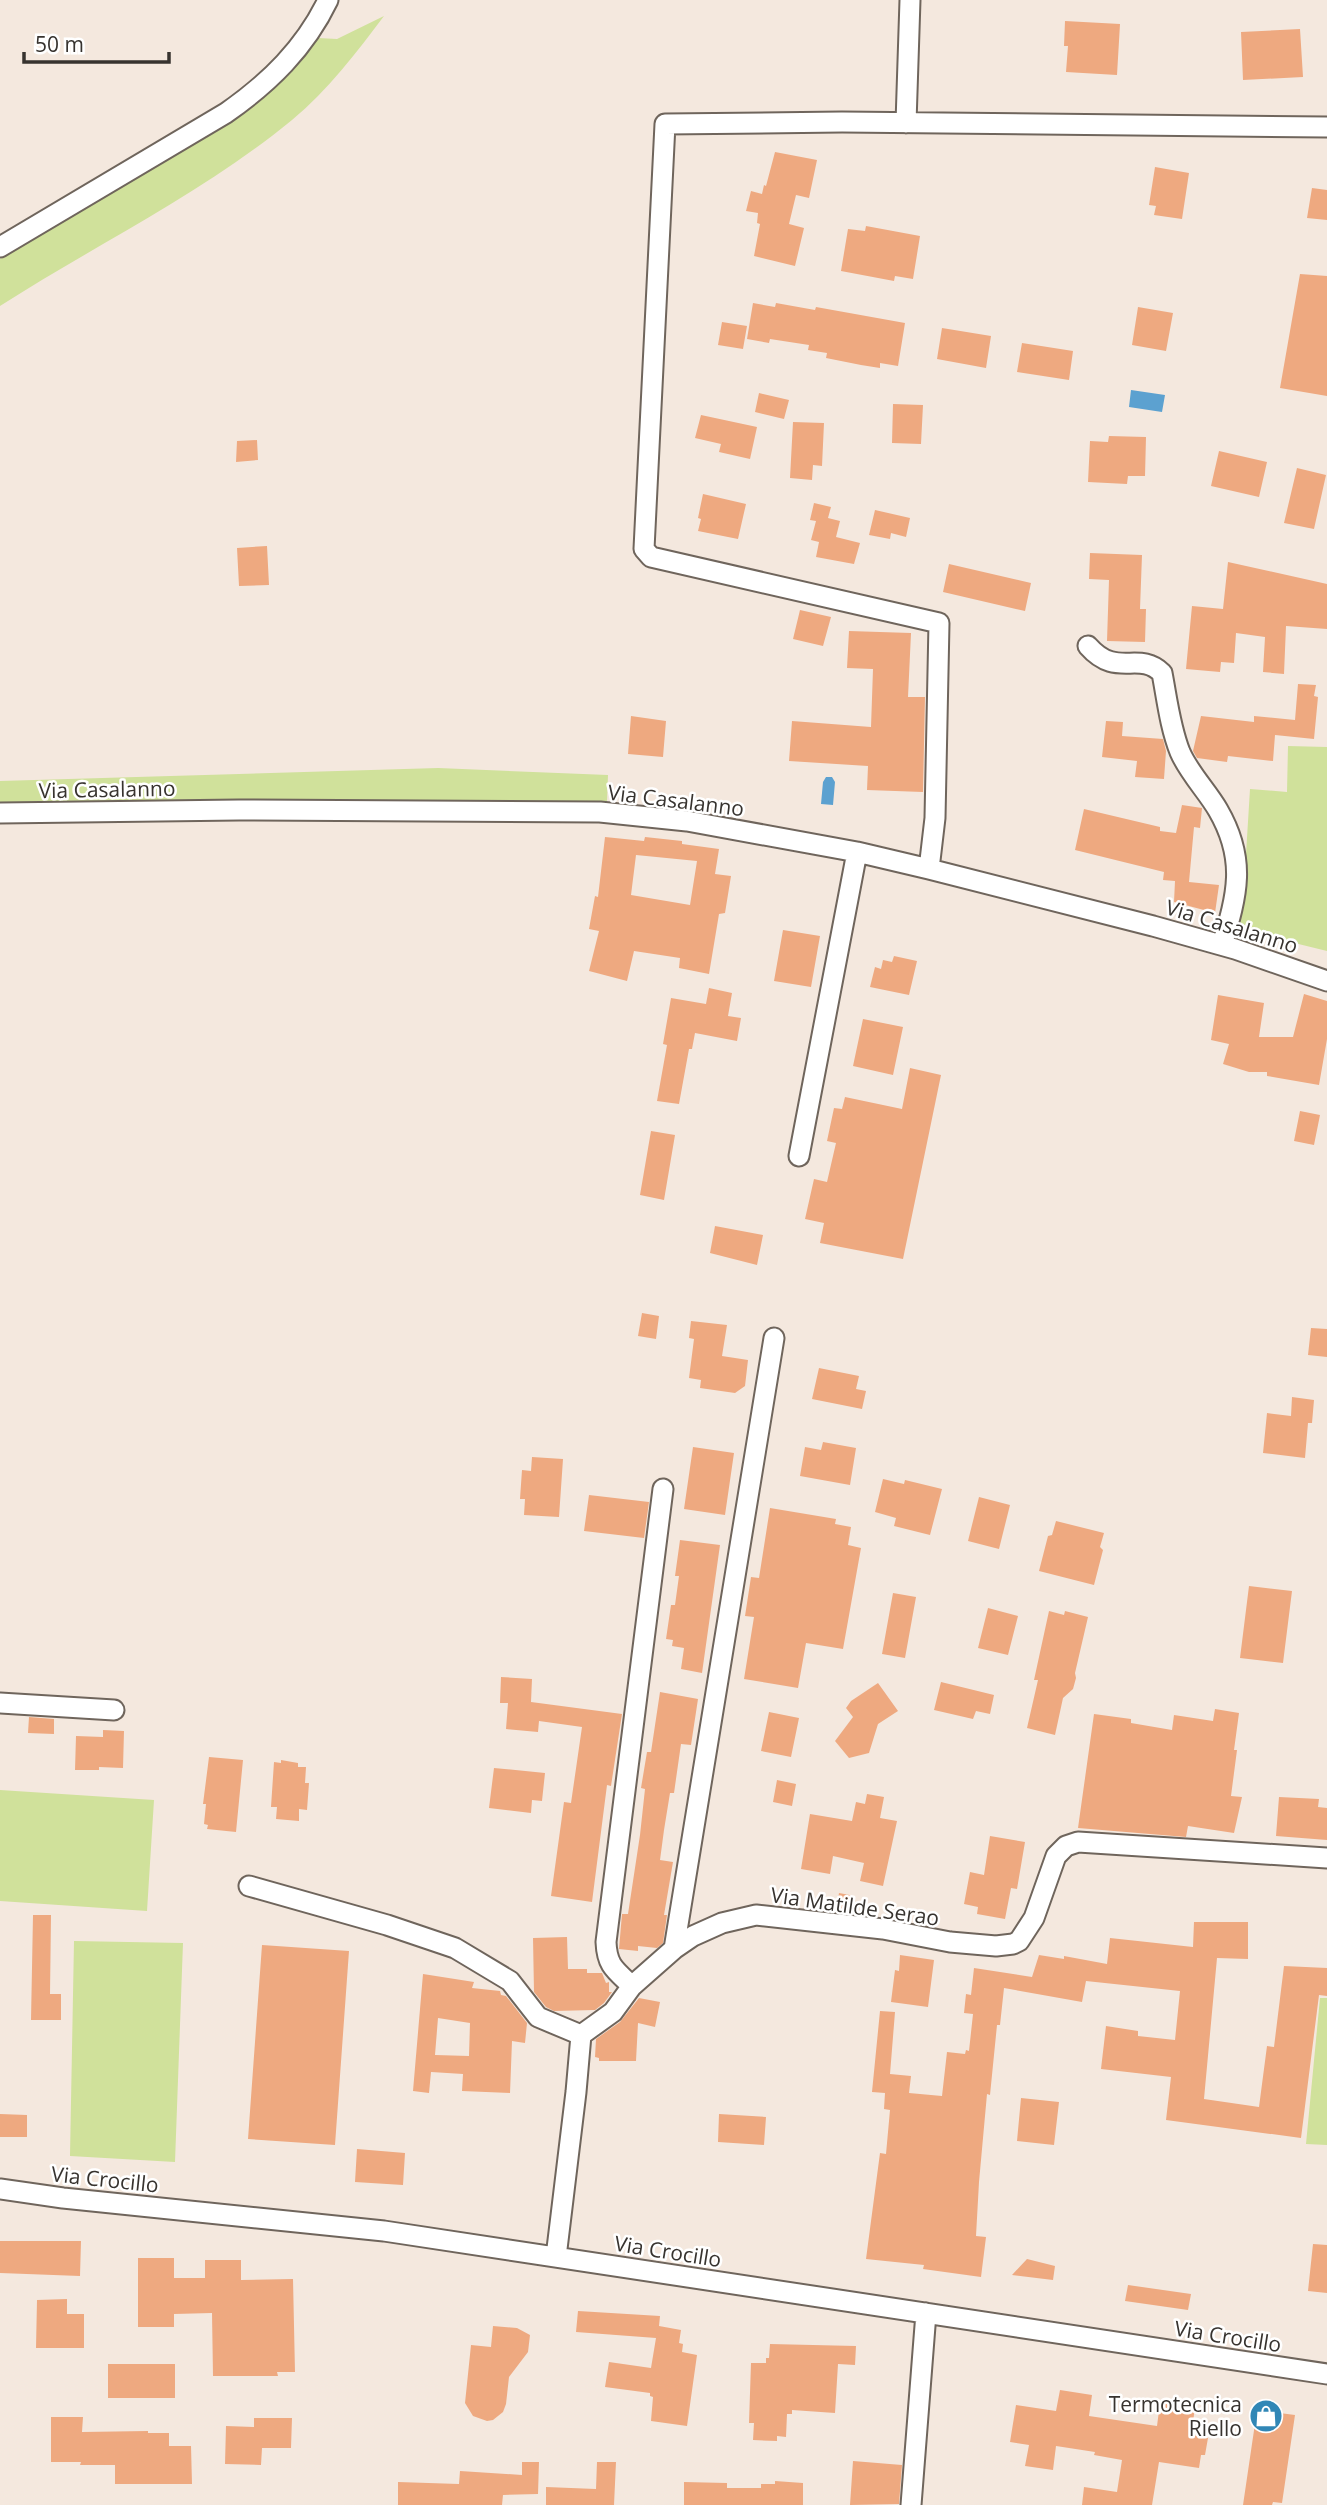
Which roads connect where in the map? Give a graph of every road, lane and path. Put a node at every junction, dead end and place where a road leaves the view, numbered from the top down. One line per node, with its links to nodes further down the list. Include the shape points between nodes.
1 (328, 0): 5 (street, via 290,59 257,91)
2 (910, 0): 3 (street)
3 (905, 123): 4 (street); 9 (street, via 665,124 644,548 651,556 939,623 935,818)
4 (1327, 127)
5 (0, 247)
6 (1088, 646): 10 (street, via 1107,663 1147,664 1163,673 1181,754 1230,835 1238,886)
7 (0, 813): 8 (street, Via Casalanno, via 600,812 687,821)
8 (857, 852): 9 (street, Via Casalanno); 12 (street)
9 (929, 869): 10 (street, Via Casalanno)
10 (1222, 946): 11 (street, Via Casalanno)
11 (1327, 981)
12 (799, 1156)
13 (775, 1338): 19 (street)
14 (663, 1489): 20 (street, via 606,1942 612,1968)
15 (0, 1703): 16 (street)
16 (114, 1710)
17 (1327, 1858): 19 (street, Via Matilde Serao, via 1078,1842 1056,1856 1034,1918 1013,1944 950,1942 870,1927 756,1915 722,1923)
18 (249, 1886): 21 (street, via 455,1948 510,1981 538,2017)
19 (674, 1949): 20 (street, Via Matilde Serao)
20 (632, 1986): 21 (street, Via Matilde Serao, via 613,2012)
21 (581, 2035): 23 (street)
22 (0, 2189): 23 (street, Via Crocillo, via 384,2231)
23 (556, 2257): 24 (street, Via Crocillo)
24 (926, 2313): 25 (street, Via Crocillo); 26 (street)
25 (1327, 2374)
26 (911, 2505)

